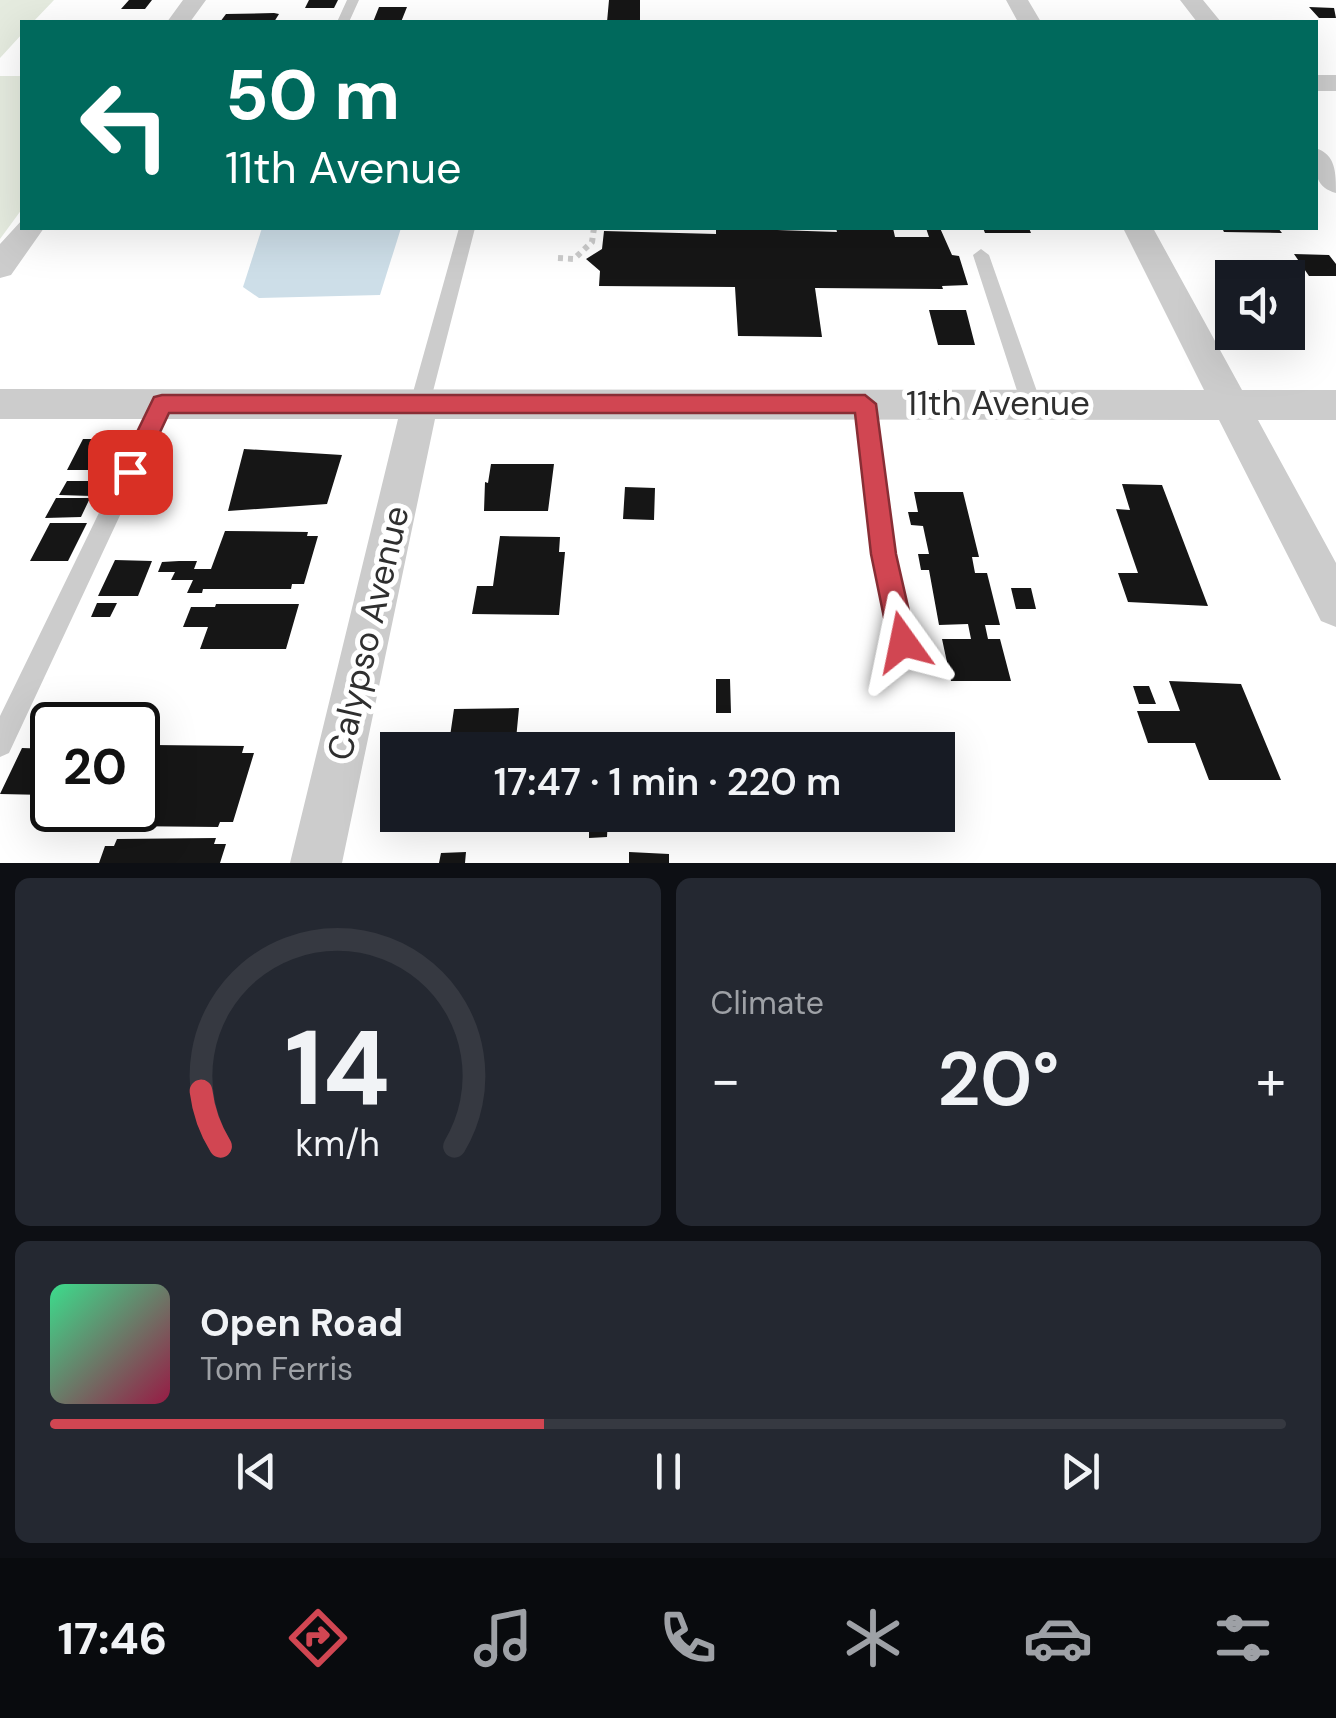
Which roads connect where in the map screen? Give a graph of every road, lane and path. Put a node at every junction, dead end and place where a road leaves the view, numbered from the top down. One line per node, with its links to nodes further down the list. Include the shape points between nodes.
1 (1191, 0): 2 (street)
2 (1206, 20)
3 (1318, 161): 4 (street)
4 (1336, 184)
5 (28, 230): 11 (street)
6 (466, 230): 12 (lane)
7 (594, 230): 10 (path, via 592,242 574,259)
8 (1139, 230): 17 (street)
9 (981, 256): 13 (lane)
10 (558, 258)
11 (0, 268)
12 (420, 403): 15 (street, 11th Avenue); 16 (street, 11th Avenue); 22 (street, Calypso Avenue)
13 (1031, 403): 16 (street, 11th Avenue); 17 (street, 11th Avenue)
14 (0, 404): 15 (street, 11th Avenue)
15 (162, 404): 21 (lane)
16 (865, 404): 20 (lane)
17 (1232, 404): 18 (street, 11th Avenue); 19 (street)
18 (1336, 405)
19 (1336, 606)
20 (903, 642)
21 (0, 744)
22 (316, 863)

